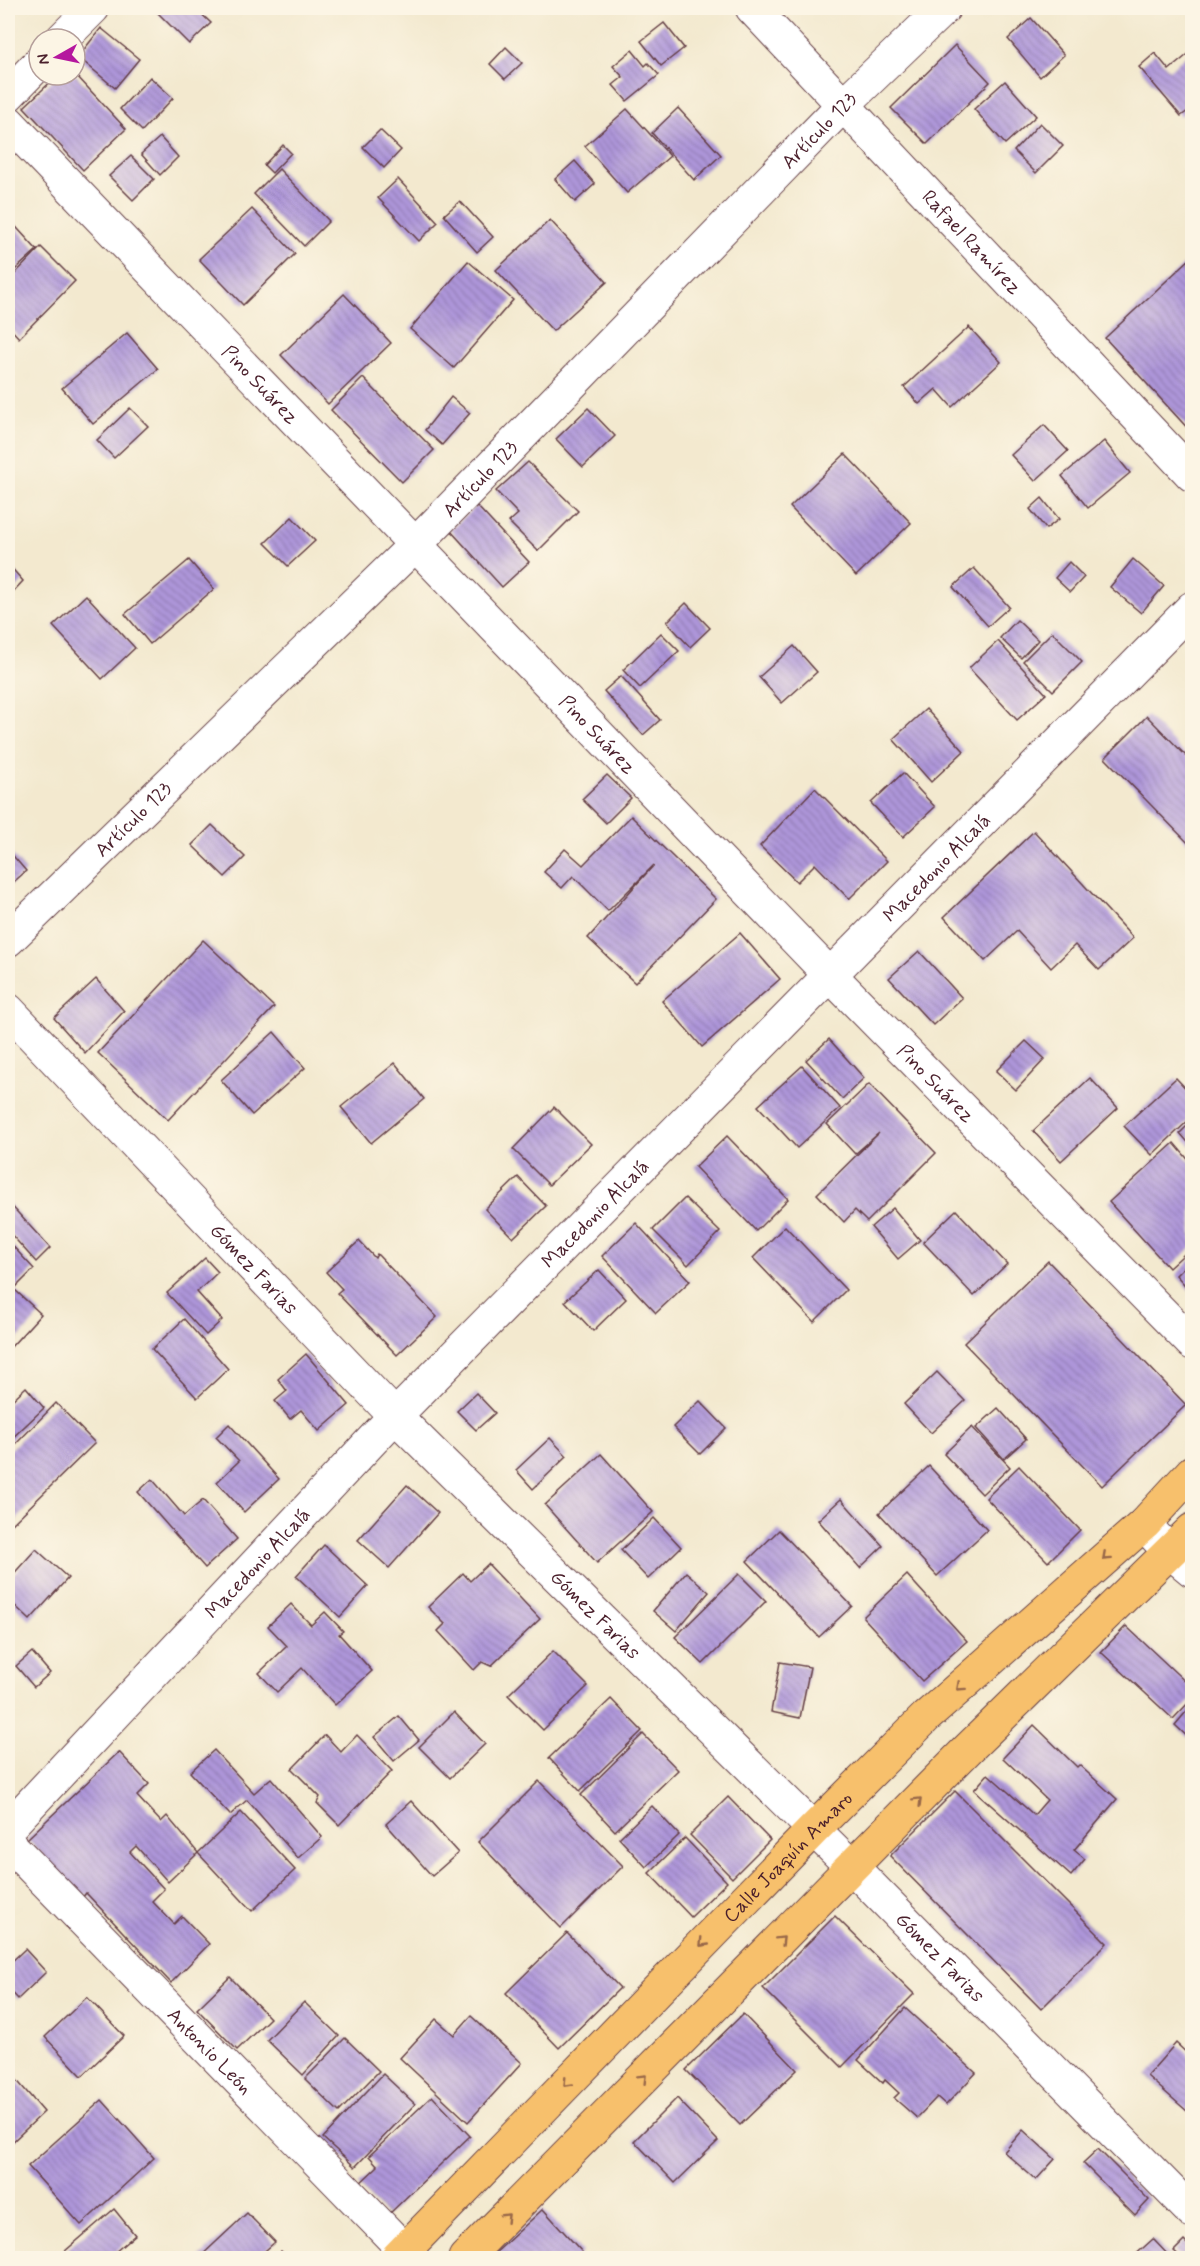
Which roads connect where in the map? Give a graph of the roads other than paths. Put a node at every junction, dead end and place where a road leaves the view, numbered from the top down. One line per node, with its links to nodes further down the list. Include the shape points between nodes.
1 (93, 8): 4 (street)
2 (752, 8): 7 (street, Rafael Ramírez)
3 (944, 8): 7 (street, Artículo 123)
4 (74, 27)
5 (27, 75): 6 (street)
6 (8, 95)
7 (843, 105): 9 (street, Rafael Ramírez); 10 (street, Artículo 123)
8 (8, 122): 10 (street, Pino Suárez)
9 (1192, 475)
10 (415, 545): 12 (street, Artículo 123); 13 (street, Pino Suárez)
11 (1192, 608): 13 (street, Macedonio Alcalá)
12 (8, 940)
13 (831, 976): 15 (street, Pino Suárez); 16 (street, Macedonio Alcalá)
14 (8, 1010): 16 (street, Gómez Farias)
15 (1192, 1343)
16 (395, 1416): 20 (street, Macedonio Alcalá); 21 (street, Gómez Farias)
17 (1192, 1472): 18 (main road, Calle Joaquín Amaro)
18 (1144, 1524): 19 (street); 21 (main road, Calle Joaquín Amaro, one-way to 21, via 926,1717)
19 (1185, 1550): 23 (main road, one-way to 19)
20 (8, 1828)
21 (814, 1829): 23 (street, Gómez Farias); 25 (main road, Calle Joaquín Amaro, one-way to 25)
22 (8, 1843): 25 (street, Antonio León)
23 (852, 1867): 24 (street, Gómez Farias); 26 (main road, one-way to 23)
24 (1192, 2212)
25 (404, 2256)
26 (465, 2259)

